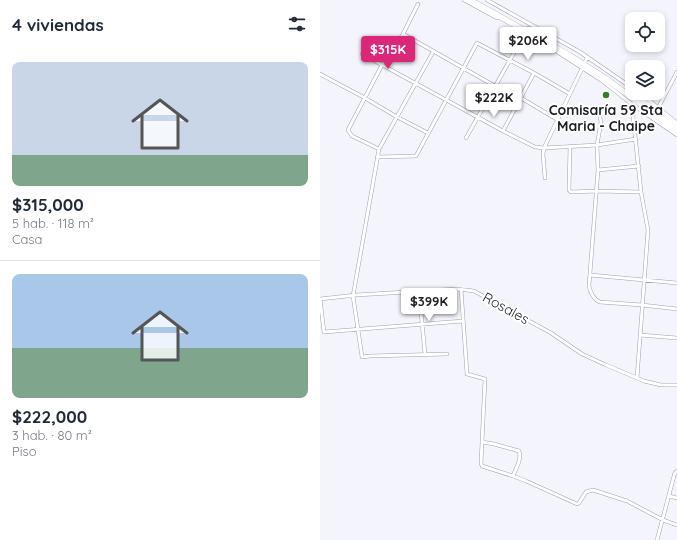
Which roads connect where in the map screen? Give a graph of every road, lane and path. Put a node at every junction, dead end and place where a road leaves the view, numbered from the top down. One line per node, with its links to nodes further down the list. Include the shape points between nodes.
1 (464, 0): 6 (street)
2 (470, 0): 6 (highway)
3 (478, 0): 6 (highway)
4 (486, 0): 11 (street, via 574,49)
5 (418, 4): 7 (street)
6 (526, 30): 10 (street); 11 (highway)
7 (403, 34): 8 (street); 12 (street)
8 (433, 52): 13 (street); 17 (street)
9 (362, 54): 12 (street)
10 (509, 60): 13 (street, via 477,43); 15 (street); 19 (street)
11 (585, 63): 18 (street); 20 (street); 25 (highway); 27 (highway)
12 (382, 65): 17 (street); 21 (street)
13 (463, 68): 19 (street); 23 (street)
14 (677, 72): 27 (street)
15 (534, 73): 20 (street); 22 (street)
16 (320, 74): 21 (street)
17 (415, 84): 23 (street); 28 (street)
18 (625, 84)
19 (495, 86): 29 (street)
20 (570, 94): 30 (street)
21 (365, 98): 28 (street); 43 (street, via 348,130 352,136)
22 (521, 98): 30 (street); 35 (street)
23 (446, 100): 29 (street); 36 (street)
24 (647, 100): 27 (street)
25 (633, 101): 27 (street, via 636,98 654,112); 32 (highway); 37 (street); 39 (street)
26 (598, 108): 40 (street, via 601,122)
27 (657, 110): 31 (street); 32 (street); 33 (highway)
28 (397, 117): 36 (street); 43 (street)
29 (477, 117): 35 (street); 38 (street)
30 (558, 120): 42 (street)
31 (677, 123)
32 (668, 124): 34 (highway)
33 (677, 126)
34 (677, 130)
35 (503, 132): 42 (street, via 535,147)
36 (428, 133): 44 (street, via 416,156)
37 (677, 135)
38 (466, 138)
39 (636, 139): 40 (street); 45 (street)
40 (597, 145): 41 (street); 46 (street)
41 (570, 146): 42 (street); 48 (street, via 570,191)
42 (544, 148): 47 (street)
43 (379, 149): 44 (street)
44 (377, 157): 55 (street)
45 (639, 166): 46 (street); 49 (street)
46 (598, 170): 48 (street)
47 (545, 178)
48 (597, 191): 49 (street); 50 (street)
49 (641, 192): 51 (street, via 648,230)
50 (590, 275): 51 (street); 57 (street, via 590,288 597,301)
51 (644, 280): 52 (street); 57 (street)
52 (677, 283)
53 (461, 289): 54 (street, Rosales); 59 (street); 66 (street, Rosales, via 474,291 551,333 582,354)
54 (418, 291): 55 (street, Rosales); 60 (street)
55 (353, 296): 56 (street, Rosales); 61 (street)
56 (320, 299): 61 (street, via 324,332)
57 (642, 306): 58 (street); 62 (street)
58 (677, 310)
59 (463, 321): 60 (street); 68 (street, via 467,374 485,379)
60 (422, 325): 61 (street); 64 (street)
61 (358, 329): 64 (street, via 362,357)
62 (640, 335): 63 (street); 66 (street)
63 (677, 338)
64 (426, 354): 65 (street)
65 (447, 354)
66 (637, 378): 67 (street, Rosales, via 661,385)
67 (677, 385)
68 (482, 442): 70 (street, via 482,466); 70 (street, via 520,452)
69 (677, 471): 71 (street)
70 (513, 476): 73 (street, via 577,504 586,492 593,490 627,501)
71 (669, 496): 72 (street); 73 (street)
72 (677, 498)
73 (663, 520): 74 (street); 75 (street)
74 (677, 525)
75 (657, 540)

